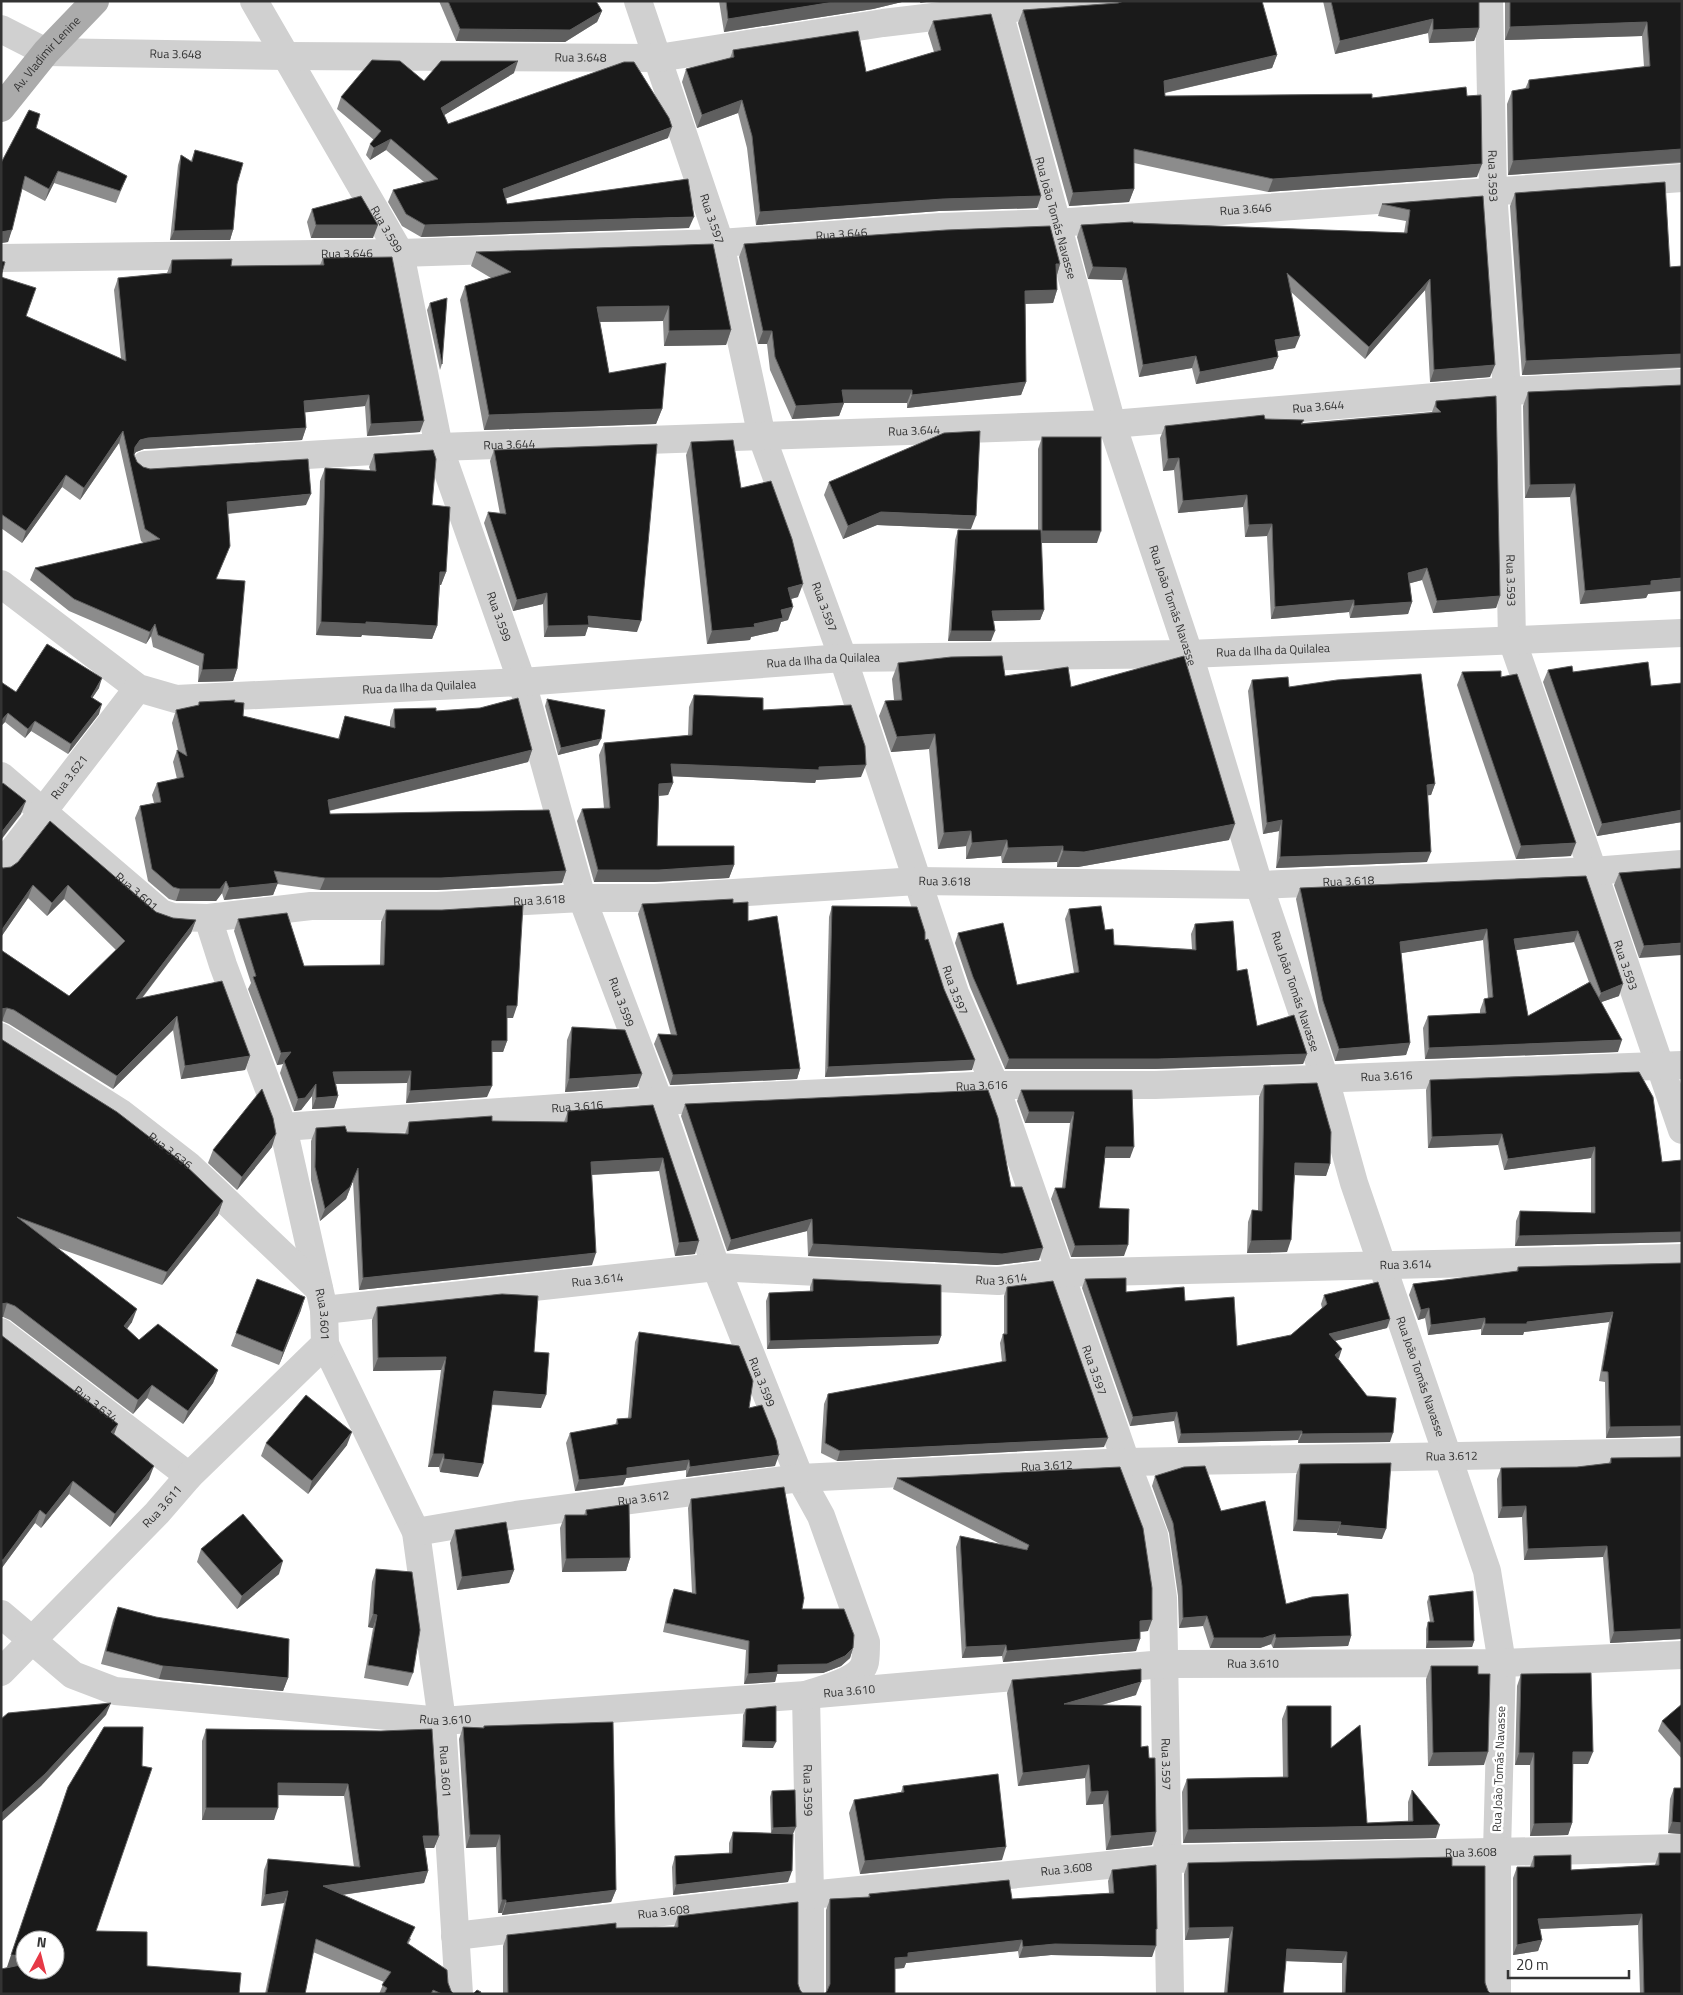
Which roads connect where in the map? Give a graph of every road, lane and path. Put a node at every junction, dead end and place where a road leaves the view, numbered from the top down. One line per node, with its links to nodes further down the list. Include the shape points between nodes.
1 (96, 1): 8 (main road, Av. Vladimir Lenine)
2 (254, 1): 9 (street, Rua 3.599)
3 (638, 1): 10 (street, Rua 3.597)
4 (1112, 1): 6 (street, Rua 3.648)
5 (1488, 1): 13 (street, Rua 3.593)
6 (998, 5): 10 (street, Rua 3.648); 14 (street, Rua João Tomás Navasse)
7 (1, 29): 8 (street)
8 (46, 52): 9 (street, Rua 3.648); 11 (main road, Av. Vladimir Lenine)
9 (286, 56): 10 (street, Rua 3.648); 16 (street, Rua 3.599)
10 (658, 58): 15 (street, Rua 3.597)
11 (1, 108)
12 (1682, 178): 13 (street, Rua 3.646)
13 (1493, 191): 14 (street, Rua 3.646); 19 (street, Rua 3.593)
14 (1056, 223): 15 (street, Rua 3.646, via 940,227); 20 (street, Rua João Tomás Navasse)
15 (720, 243): 16 (street, Rua 3.646); 21 (street, Rua 3.597)
16 (400, 253): 17 (street, Rua 3.646); 22 (street, Rua 3.599)
17 (1, 258)
18 (1682, 383): 19 (street, Rua 3.644)
19 (1507, 391): 20 (street, Rua 3.644); 26 (street, Rua 3.593)
20 (1112, 424): 21 (street, Rua 3.644); 27 (street, Rua João Tomás Navasse)
21 (762, 438): 22 (street, Rua 3.644); 28 (street, Rua 3.597)
22 (438, 447): 23 (street, Rua 3.644); 29 (street, Rua 3.599)
23 (145, 465)
24 (1, 584): 30 (street, Rua da Ilha da Quilalea)
25 (1682, 633): 26 (street, Rua da Ilha da Quilalea)
26 (1512, 640): 27 (street, Rua da Ilha da Quilalea); 35 (street, Rua 3.593)
27 (1189, 654): 28 (street, Rua da Ilha da Quilalea); 37 (street, Rua João Tomás Navasse)
28 (843, 658): 29 (street, Rua da Ilha da Quilalea); 36 (street, Rua 3.597)
29 (522, 682): 30 (street, Rua da Ilha da Quilalea, via 176,699); 38 (street, Rua 3.599)
30 (138, 688): 32 (street, Rua 3.621)
31 (1, 776): 32 (street, Rua 3.601)
32 (44, 813): 34 (street, Rua 3.621); 39 (street, Rua 3.601, via 161,913 174,918)
33 (1682, 864): 35 (street, Rua 3.618)
34 (1, 866)
35 (1593, 871): 37 (street, Rua 3.618); 41 (street, Rua 3.593)
36 (917, 880): 37 (street, Rua 3.618); 38 (street, Rua 3.618, via 655,898); 43 (street, Rua 3.597, via 956,993)
37 (1260, 885): 42 (street, Rua João Tomás Navasse)
38 (582, 898): 39 (street, Rua 3.618, via 438,906 311,906); 44 (street, Rua 3.599)
39 (208, 918): 45 (street, Rua 3.601)
40 (1, 1037): 51 (street, Rua 3.636, via 121,1113 188,1165)
41 (1670, 1066): 42 (street, Rua 3.616); 46 (street, Rua 3.593)
42 (1325, 1079): 43 (street, Rua 3.616, via 1155,1085); 48 (street, Rua João Tomás Navasse, via 1354,1183)
43 (995, 1085): 44 (street, Rua 3.616); 50 (street, Rua 3.597)
44 (659, 1101): 45 (street, Rua 3.616); 49 (street, Rua 3.599)
45 (283, 1127): 51 (street, Rua 3.601)
46 (1682, 1130)
47 (1682, 1258): 48 (street, Rua 3.614)
48 (1382, 1265): 50 (street, Rua 3.614); 55 (street, Rua João Tomás Navasse)
49 (716, 1267): 50 (street, Rua 3.614, via 998,1281); 51 (street, Rua 3.614); 58 (street, Rua 3.599)
50 (1059, 1273): 56 (street, Rua 3.597)
51 (321, 1300): 53 (street, Rua 3.601)
52 (1, 1332): 57 (street, Rua 3.634)
53 (325, 1344): 57 (street, Rua 3.611); 59 (street, Rua 3.601)
54 (1682, 1452): 55 (street, Rua 3.612)
55 (1448, 1455): 56 (street, Rua 3.612); 63 (street, Rua João Tomás Navasse, via 1487,1571)
56 (1126, 1462): 58 (street, Rua 3.612); 64 (street, Rua 3.597, via 1154,1535 1163,1598)
57 (189, 1476): 61 (street, Rua 3.611)
58 (800, 1478): 59 (street, Rua 3.612, via 516,1514); 66 (street, Rua 3.599, via 821,1516 866,1642 865,1663 860,1672)
59 (416, 1532): 67 (street, Rua 3.601)
60 (1, 1614): 61 (street, Rua 3.610)
61 (33, 1640): 65 (street, Rua 3.611); 67 (street, Rua 3.610, via 73,1674 115,1691)
62 (1682, 1655): 63 (street, Rua 3.610)
63 (1502, 1663): 64 (street, Rua 3.610); 69 (street, Rua João Tomás Navasse)
64 (1164, 1664): 66 (street, Rua 3.610); 70 (street, Rua 3.597)
65 (1, 1672)
66 (806, 1695): 67 (street, Rua 3.610); 71 (street, Rua 3.599)
67 (442, 1721): 72 (street, Rua 3.601)
68 (1682, 1848): 69 (street, Rua 3.608)
69 (1497, 1851): 70 (street, Rua 3.608); 76 (street, Rua João Tomás Navasse)
70 (1168, 1859): 71 (street, Rua 3.608); 75 (street, Rua 3.597)
71 (810, 1895): 72 (street, Rua 3.608); 74 (street, Rua 3.599)
72 (454, 1936): 73 (street, Rua 3.601)
73 (459, 1994)
74 (810, 1994)
75 (1170, 1994)
76 (1497, 1994)

